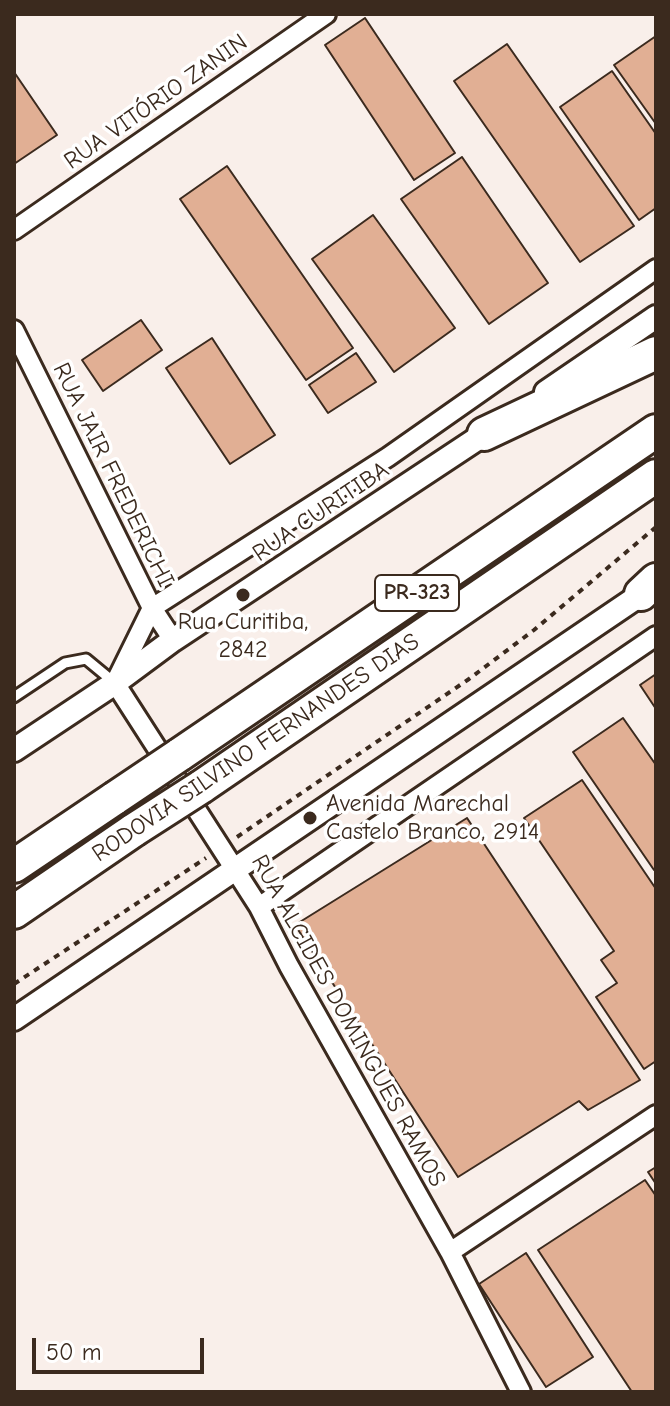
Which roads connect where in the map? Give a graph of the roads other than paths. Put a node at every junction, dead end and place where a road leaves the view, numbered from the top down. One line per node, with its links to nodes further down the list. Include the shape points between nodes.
1 (326, 14): 2 (street, RUA VITÓRIO ZANIN)
2 (14, 230)
3 (656, 269): 9 (street, RUA CURITIBA)
4 (656, 317): 8 (street, RUA CURITIBA)
5 (14, 330): 13 (street, RUA JAIR FREDERICHI)
6 (656, 353): 8 (highway)
7 (656, 431): 19 (highway, RODOVIA SILVINO FERNANDES DIAS / PR-323, bridge)
8 (484, 434): 11 (street, RUA CURITIBA)
9 (388, 457): 11 (street); 13 (street, RUA CURITIBA)
10 (656, 476): 22 (highway, RODOVIA SILVINO FERNANDES DIAS / PR-323, bridge)
11 (408, 485): 15 (street, RUA CURITIBA)
12 (651, 586): 20 (street)
13 (152, 608): 15 (street, RUA JAIR FREDERICHI); 16 (street)
14 (656, 636): 21 (street)
15 (173, 640): 16 (street, RUA CURITIBA)
16 (115, 683): 17 (lane, via 86,659 65,663); 18 (street, RUA CURITIBA); 20 (street, RUA ALCIDES DOMINGUES RAMOS)
17 (14, 697)
18 (14, 750)
19 (14, 866)
20 (236, 870): 21 (street, RUA ALCIDES DOMINGUES RAMOS); 23 (street)
21 (259, 907): 25 (street, RUA ALCIDES DOMINGUES RAMOS)
22 (14, 912)
23 (14, 1019)
24 (656, 1115): 25 (street)
25 (450, 1252): 26 (street, RUA ALCIDES DOMINGUES RAMOS)
26 (521, 1392)

